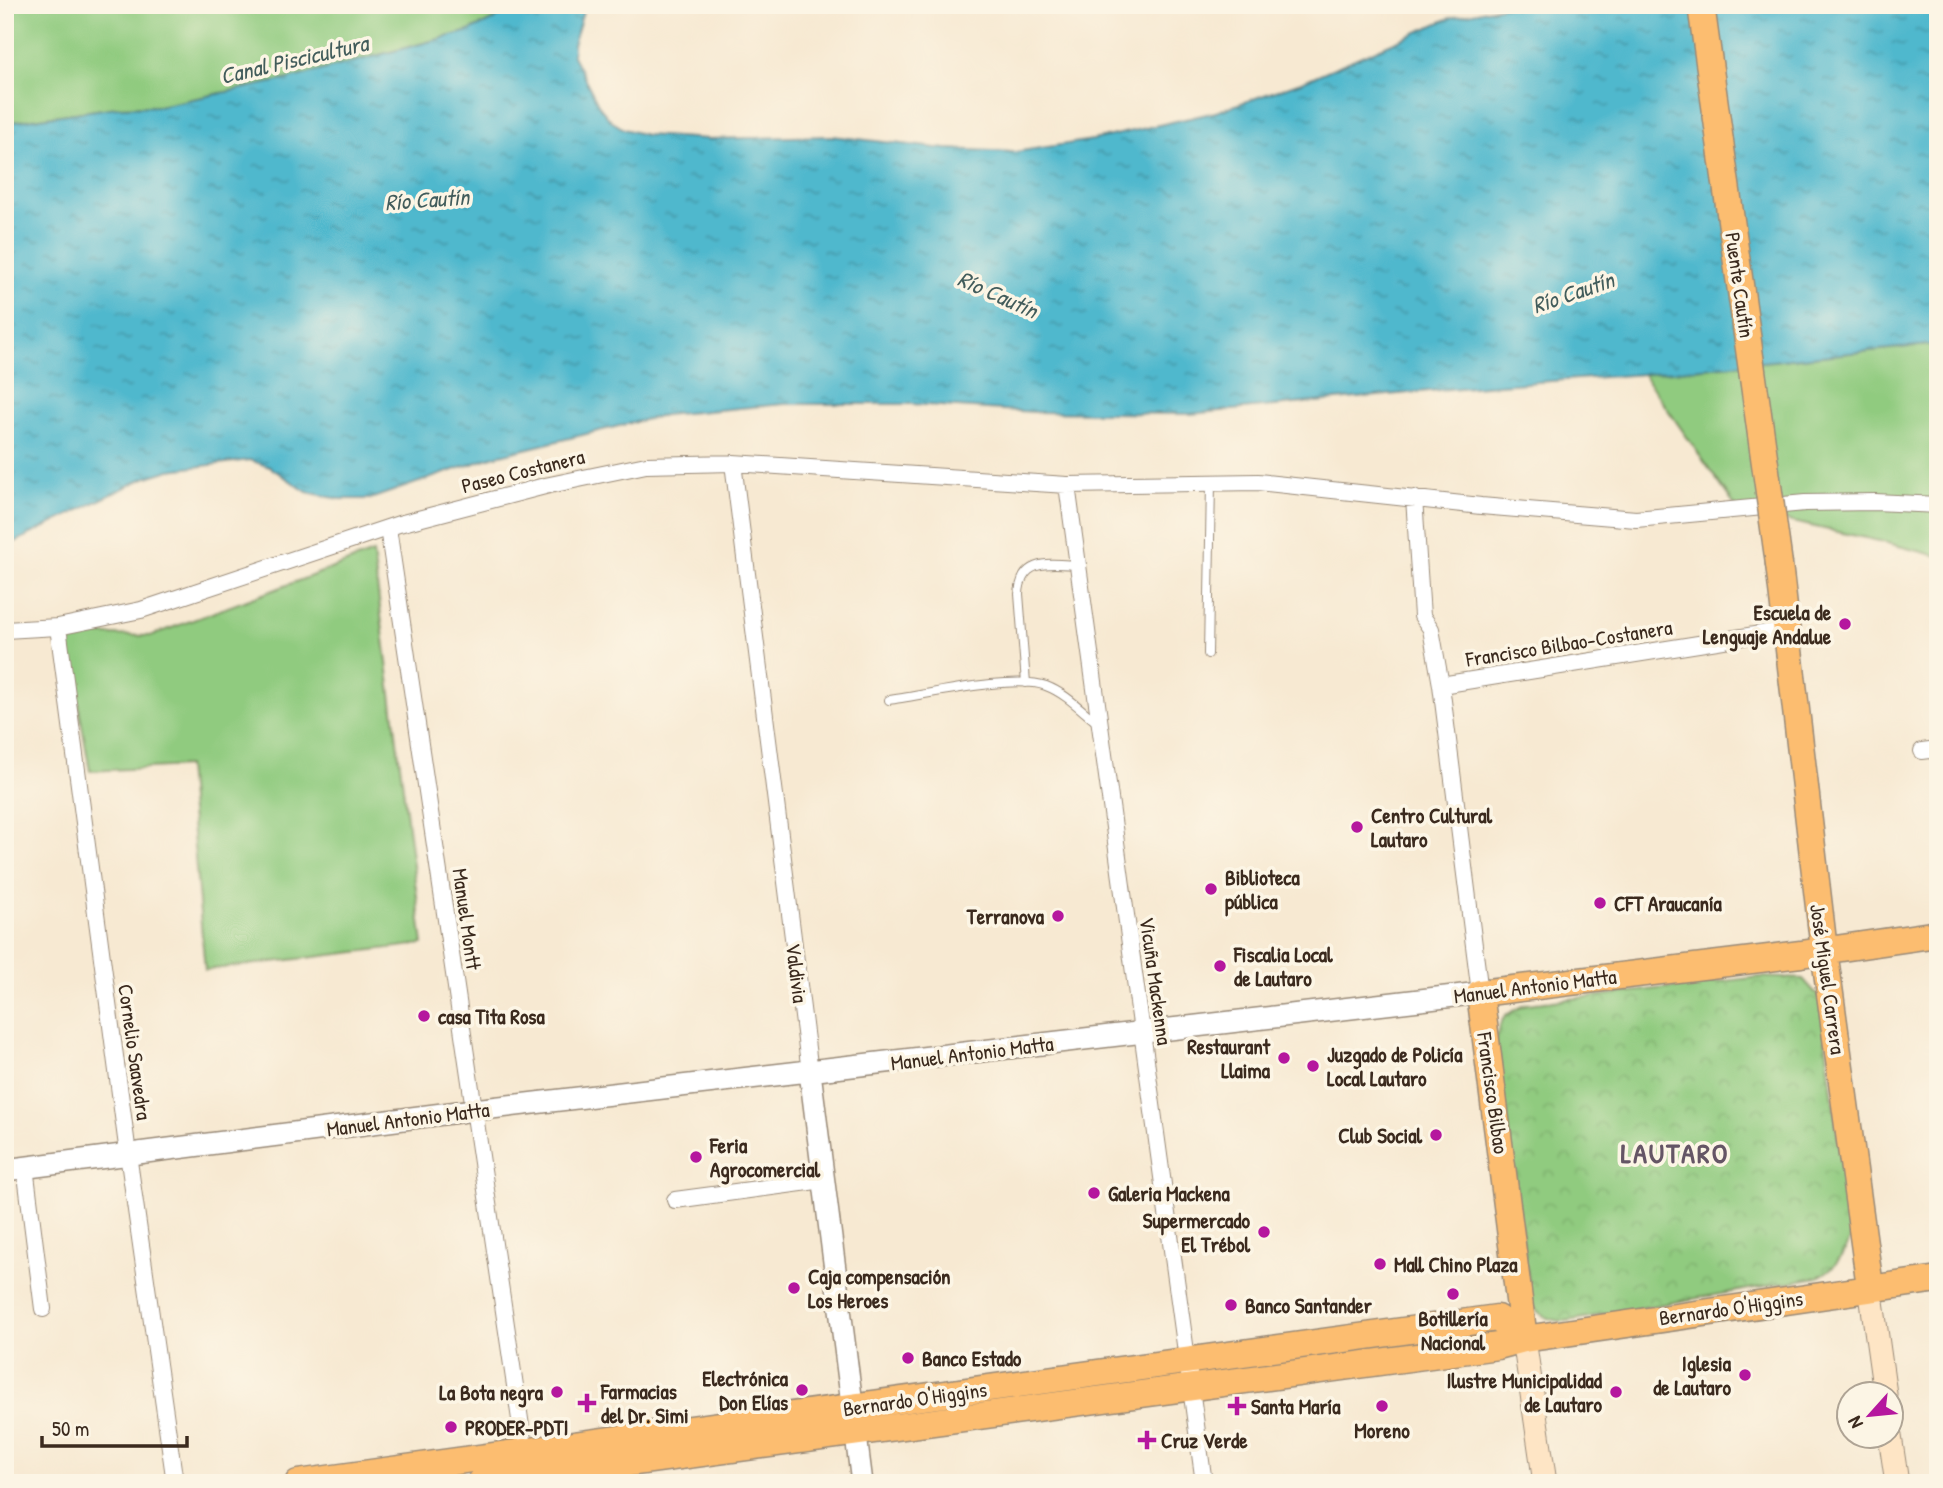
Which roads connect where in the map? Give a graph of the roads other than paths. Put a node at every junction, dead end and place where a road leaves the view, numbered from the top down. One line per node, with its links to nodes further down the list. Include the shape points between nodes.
1 (1701, 5): 8 (main road, Puente Cautín, bridge)
2 (733, 463): 4 (street, Paseo Costanera); 7 (street, Paseo Costanera, via 646,465 545,486); 22 (street, Valdivia)
3 (1211, 483): 4 (street, Paseo Costanera); 5 (street, Paseo Costanera, via 1258,482); 13 (lane)
4 (1067, 485): 9 (street, Vicuña Mackenna)
5 (1414, 498): 6 (street, Paseo Costanera, via 1636,519 1805,503); 15 (street, Francisco Bilbao, via 1422,616 1431,629)
6 (1938, 505)
7 (388, 528): 10 (street, Paseo Costanera, via 141,610); 23 (street, Manuel Montt)
8 (1779, 564): 12 (main road, José Miguel Carrera)
9 (1078, 565): 14 (lane, via 1041,564 1021,581); 17 (street, Vicuña Mackenna)
10 (58, 627): 11 (street, Paseo Costanera); 24 (street, Cornelio Saavedra)
11 (5, 630)
12 (1786, 630): 15 (street, Francisco Bilbao-Costanera); 19 (main road, José Miguel Carrera)
13 (1208, 654)
14 (1026, 683): 16 (lane); 17 (lane, via 1060,692)
15 (1441, 685): 20 (street, Francisco Bilbao)
16 (890, 700)
17 (1100, 725): 21 (street, Vicuña Mackenna)
18 (1938, 934): 19 (main road, Manuel Antonio Matta)
19 (1824, 950): 20 (main road, Manuel Antonio Matta); 29 (main road, José Miguel Carrera)
20 (1480, 993): 21 (street, Manuel Antonio Matta); 31 (main road, Francisco Bilbao)
21 (1142, 1033): 22 (street, Manuel Antonio Matta); 32 (street, Vicuña Mackenna)
22 (810, 1072): 23 (street, Manuel Antonio Matta); 26 (street, Valdivia)
23 (474, 1110): 24 (street, Manuel Antonio Matta); 37 (street, Manuel Montt)
24 (128, 1154): 25 (street, Manuel Antonio Matta); 38 (street, Cornelio Saavedra)
25 (15, 1169): 30 (street)
26 (824, 1180): 27 (street); 35 (street, Valdivia)
27 (675, 1200)
28 (1938, 1279): 29 (main road, Bernardo O'Higgins)
29 (1870, 1287): 31 (main road, Bernardo O'Higgins); 33 (main road, José Miguel Carrera)
30 (43, 1309)
31 (1524, 1339): 32 (main road, Bernardo O'Higgins, via 1497,1318); 34 (main road, Bernardo O'Higgins); 43 (main road, Francisco Bilbao)
32 (1187, 1360): 34 (street, Vicuña Mackenna); 35 (main road, Bernardo O'Higgins)
33 (1883, 1380)
34 (1191, 1388): 35 (main road, Bernardo O'Higgins); 42 (street, Vicuña Mackenna)
35 (854, 1420): 37 (main road, Bernardo O'Higgins); 41 (street, Valdivia)
36 (1892, 1450): 44 (main road)
37 (528, 1470): 39 (main road, Bernardo O'Higgins); 40 (main road, Bernardo O'Higgins)
38 (175, 1483)
39 (298, 1483)
40 (480, 1483)
41 (862, 1483)
42 (1204, 1483)
43 (1545, 1483)
44 (1896, 1483)

